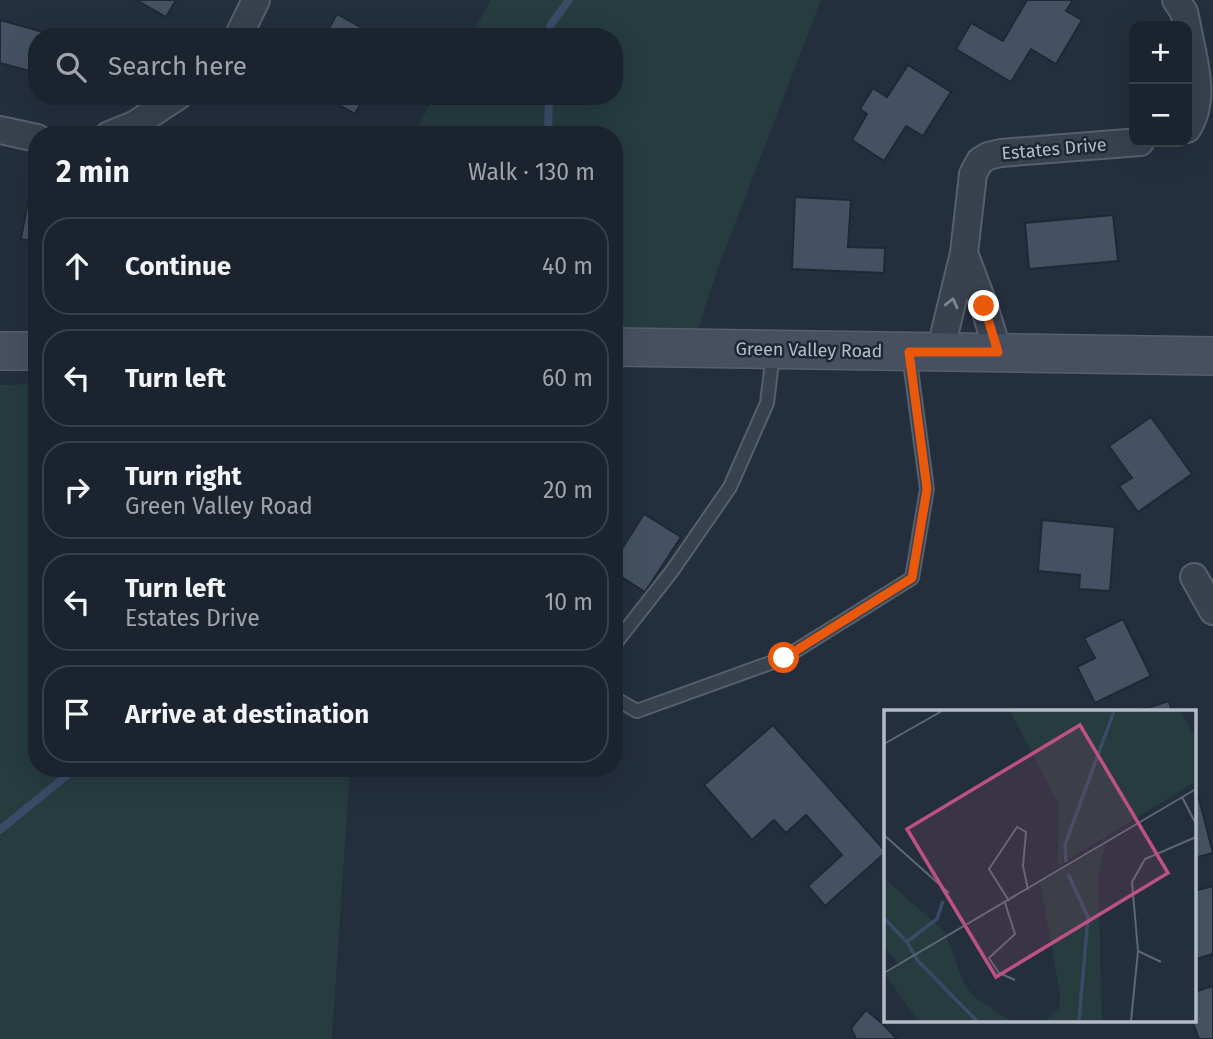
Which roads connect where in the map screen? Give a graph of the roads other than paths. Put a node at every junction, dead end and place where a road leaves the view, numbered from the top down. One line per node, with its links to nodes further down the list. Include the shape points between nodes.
1 (256, 0): 4 (street)
2 (1176, 0): 3 (street)
3 (1186, 21)
4 (242, 28)
5 (1192, 52): 7 (street, via 1197,105)
6 (164, 105): 8 (street)
7 (1192, 117)
8 (131, 126)
9 (0, 130): 10 (street)
10 (28, 136)
11 (1129, 143): 12 (street, Estates Drive, via 988,156 973,174)
12 (964, 253): 17 (street, Estates Drive, one-way to 12); 18 (street, Estates Drive)
13 (623, 347): 14 (street, Green Valley Road)
14 (774, 350): 17 (street, Green Valley Road); 22 (lane, via 767,403 730,487)
15 (0, 351): 16 (street)
16 (28, 351)
17 (924, 352): 18 (street, Green Valley Road); 23 (lane, via 927,489 912,578 784,658 638,711)
18 (998, 352): 19 (street, Green Valley Road)
19 (1213, 356)
20 (1194, 577): 21 (street)
21 (1213, 611)
22 (623, 634)
23 (623, 703)

